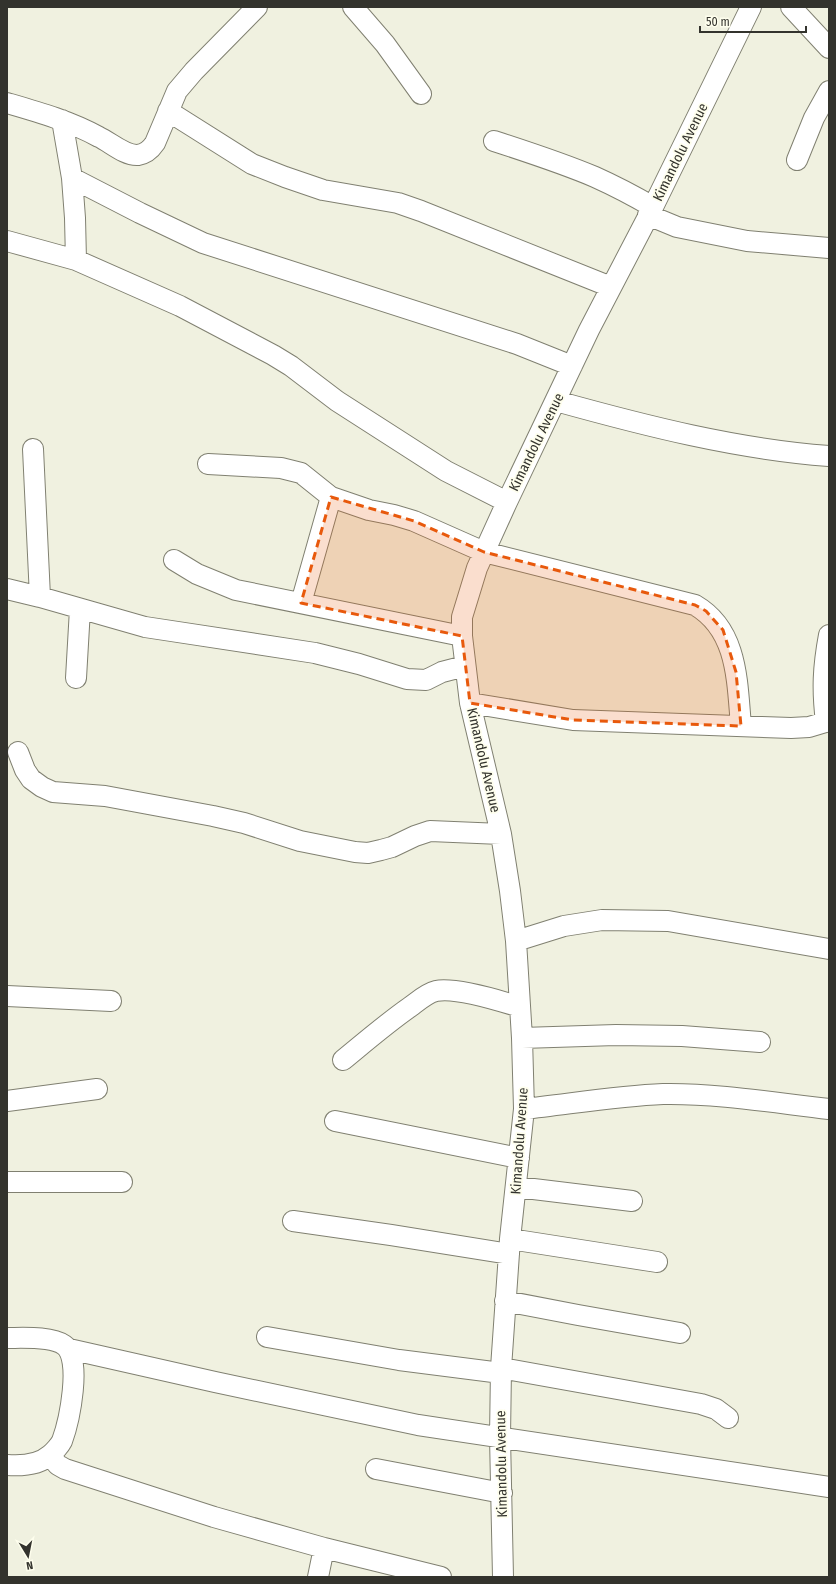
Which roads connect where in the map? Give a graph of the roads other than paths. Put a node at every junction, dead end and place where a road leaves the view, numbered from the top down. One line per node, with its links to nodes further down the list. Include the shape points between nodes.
1 (256, 7): 9 (street, via 177,91)
2 (352, 7): 7 (street, via 385,44)
3 (751, 7): 14 (street, Kimandolu Avenue)
4 (791, 7): 5 (street)
5 (829, 48)
6 (829, 92): 12 (street, via 814,118)
7 (421, 94)
8 (7, 103): 10 (street)
9 (168, 111): 10 (street, via 155,143 150,150 138,155 128,154 100,137); 18 (street, via 252,164 323,190 398,203)
10 (62, 120): 13 (street)
11 (494, 141): 14 (street, via 578,170 621,189)
12 (797, 160)
13 (72, 178): 17 (street); 19 (street, via 203,243 496,337)
14 (650, 211): 16 (street, via 676,227 746,241); 18 (street, Kimandolu Avenue)
15 (7, 241): 17 (street)
16 (828, 246)
17 (76, 260): 25 (street, via 180,306 273,355 337,401 446,471)
18 (611, 287): 19 (street, Kimandolu Avenue)
19 (572, 366): 20 (street, Kimandolu Avenue)
20 (556, 401): 22 (street, via 696,436 774,451); 25 (street, Kimandolu Avenue)
21 (33, 449): 29 (street)
22 (829, 456)
23 (208, 464): 24 (street, via 292,470 301,473)
24 (331, 498): 26 (street, via 414,521); 30 (street)
25 (507, 502): 26 (street, Kimandolu Avenue)
26 (484, 552): 33 (street, Kimandolu Avenue, via 462,616); 38 (street, via 684,601 706,611 723,630 730,647 736,672)
27 (174, 560): 30 (street, via 197,574 236,590)
28 (7, 589): 29 (street)
29 (40, 597): 31 (street)
30 (301, 603): 33 (street)
31 (80, 609): 34 (street, via 145,627 315,653 418,680 426,680 442,672); 35 (street)
32 (829, 635): 37 (street, via 822,696)
33 (462, 636): 34 (street, Kimandolu Avenue)
34 (465, 666): 36 (street, Kimandolu Avenue)
35 (76, 678)
36 (470, 703): 38 (street, via 572,720); 40 (street, Kimandolu Avenue)
37 (828, 722): 38 (street, via 791,728)
38 (741, 726)
39 (18, 752): 40 (street, via 31,779 53,792 105,796 190,812 244,823 300,841 355,852 368,853 392,847 430,831)
40 (502, 834): 41 (street, Kimandolu Avenue)
41 (516, 940): 42 (street, via 564,926 602,920 660,921); 45 (street, Kimandolu Avenue)
42 (829, 949)
43 (7, 996): 44 (street)
44 (111, 1001)
45 (520, 1007): 46 (street, Kimandolu Avenue); 48 (street, via 484,996 436,991 396,1017)
46 (522, 1038): 47 (street, via 682,1036); 51 (street, Kimandolu Avenue)
47 (760, 1042)
48 (343, 1060)
49 (97, 1089): 50 (street)
50 (7, 1101)
51 (524, 1109): 52 (street, via 664,1094); 54 (street, Kimandolu Avenue)
52 (829, 1109)
53 (334, 1121): 54 (street)
54 (519, 1158): 57 (street, Kimandolu Avenue)
55 (7, 1182): 56 (street)
56 (122, 1182)
57 (517, 1187): 58 (street); 60 (street, Kimandolu Avenue)
58 (632, 1201)
59 (293, 1221): 60 (street, via 391,1235)
60 (510, 1246): 61 (street); 62 (street, Kimandolu Avenue)
61 (658, 1262)
62 (505, 1301): 63 (street); 67 (street, Kimandolu Avenue)
63 (680, 1332)
64 (267, 1337): 67 (street, via 399,1360)
65 (7, 1338): 66 (street, via 58,1342)
66 (69, 1349): 69 (street, via 418,1425); 70 (street, via 74,1373 72,1406 61,1442)
67 (501, 1371): 68 (street, via 701,1404); 69 (street, Kimandolu Avenue)
68 (728, 1418)
69 (500, 1437): 73 (street); 74 (street, Kimandolu Avenue)
70 (50, 1456): 71 (street, via 27,1465); 75 (street, via 65,1469 153,1498)
71 (7, 1464)
72 (376, 1469): 74 (street)
73 (829, 1487)
74 (502, 1493): 78 (street, Kimandolu Avenue)
75 (324, 1548): 76 (street); 77 (street)
76 (318, 1577)
77 (441, 1577)
78 (503, 1577)

